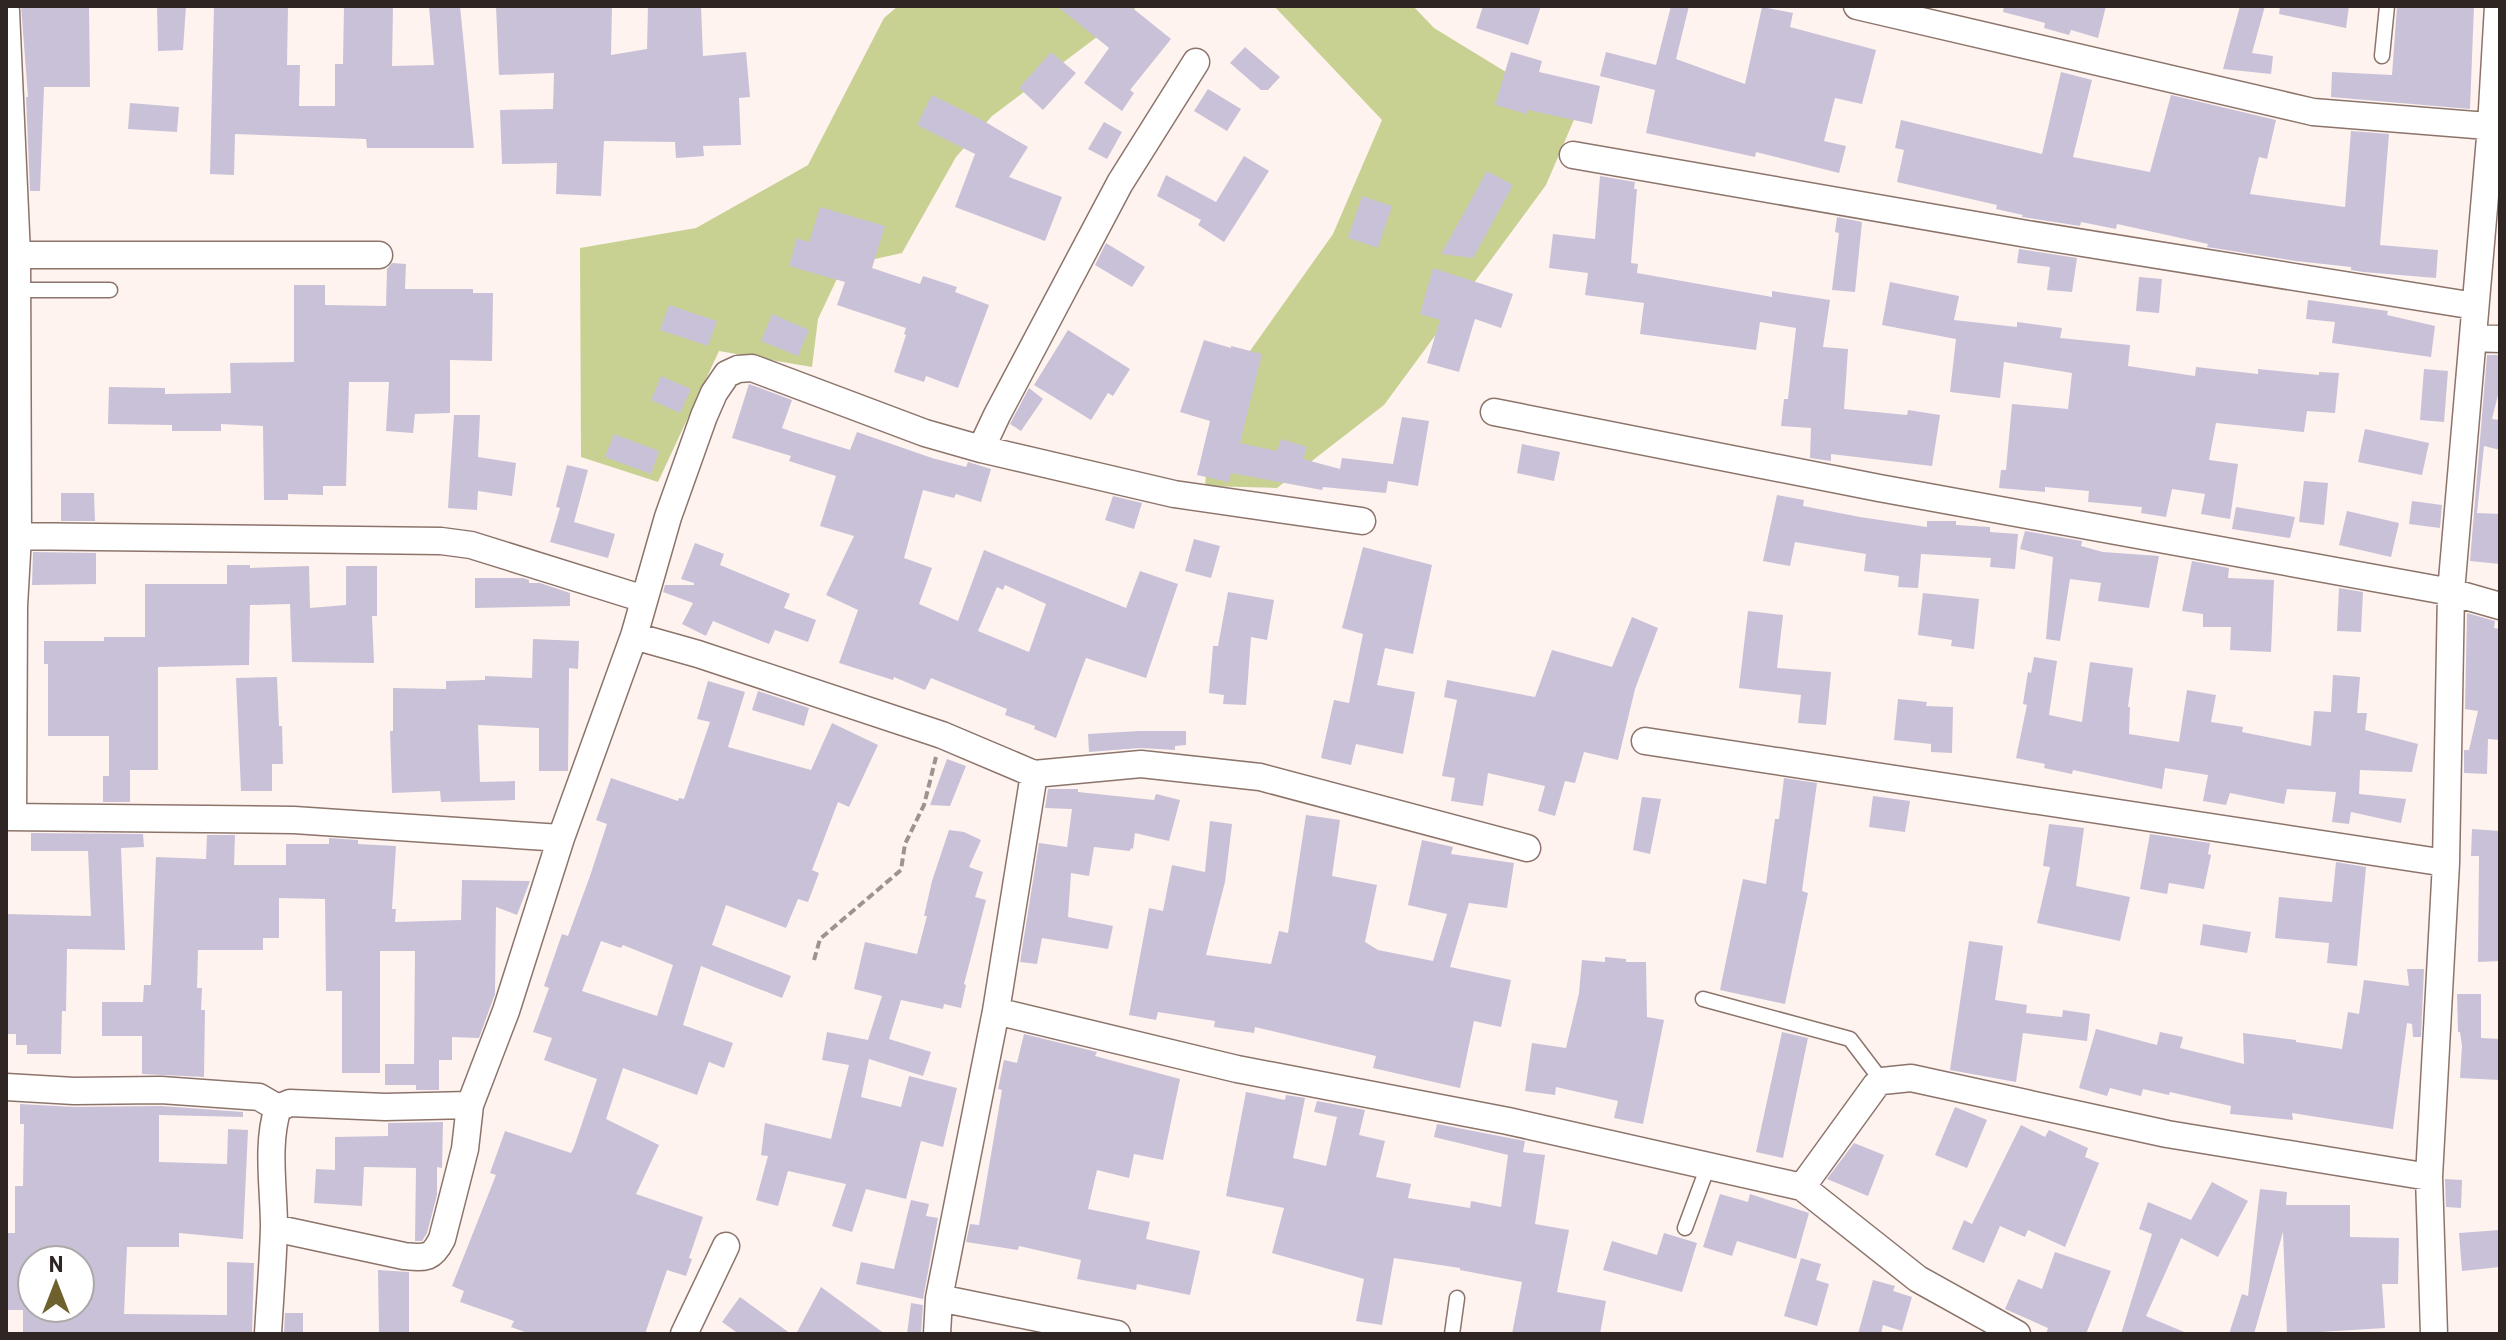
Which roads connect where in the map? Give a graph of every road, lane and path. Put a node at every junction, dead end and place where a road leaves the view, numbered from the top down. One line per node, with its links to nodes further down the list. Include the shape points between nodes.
1 (1857, 6): 8 (street, via 2313,112)
2 (2387, 6): 5 (lane)
3 (2498, 6): 8 (street)
4 (6, 11): 7 (street)
5 (2382, 56)
6 (1196, 62): 18 (street, via 1120,183)
7 (9, 102): 10 (street)
8 (2496, 127): 14 (street)
9 (1573, 155): 14 (street)
10 (17, 255): 11 (street); 12 (street)
11 (379, 255)
12 (17, 290): 13 (lane); 20 (street)
13 (110, 290)
14 (2475, 306): 15 (street)
15 (2473, 338): 16 (street); 21 (street)
16 (2500, 339)
17 (1494, 412): 21 (street)
18 (981, 449): 19 (street, via 1174,494); 22 (street, via 752,368 738,369 727,374 704,416)
19 (1362, 521)
20 (12, 536): 22 (street, via 441,541 471,545); 28 (street)
21 (2451, 592): 23 (street); 31 (street)
22 (644, 599): 24 (street)
23 (2500, 606)
24 (634, 636): 25 (street); 29 (street)
25 (942, 735): 27 (street); 32 (path, via 901,870 820,939)
26 (1645, 741): 31 (street)
27 (1034, 774): 30 (street, via 1141,764 1260,777); 34 (street)
28 (10, 817): 29 (street, via 294,820)
29 (561, 838): 37 (street)
30 (1527, 848)
31 (2446, 863): 40 (street)
32 (814, 960)
33 (1703, 999): 35 (lane, via 1850,1039)
34 (996, 1011): 39 (street, via 1237,1069); 45 (street)
35 (1882, 1081): 40 (street, via 1911,1078 2167,1134); 41 (street)
36 (6, 1087): 38 (street, via 259,1097)
37 (470, 1105): 38 (street, via 290,1103); 42 (street, via 465,1149 435,1252 423,1258 404,1256)
38 (278, 1108): 42 (street)
39 (1708, 1166): 41 (street); 43 (lane)
40 (2429, 1177): 53 (street)
41 (1802, 1187): 52 (street, via 1918,1279)
42 (274, 1228): 47 (street)
43 (1685, 1228)
44 (726, 1246): 48 (street)
45 (939, 1298): 49 (street); 50 (street)
46 (1457, 1298): 51 (lane)
47 (268, 1334)
48 (684, 1334)
49 (937, 1334)
50 (1117, 1334)
51 (1452, 1334)
52 (2017, 1334)
53 (2434, 1334)

